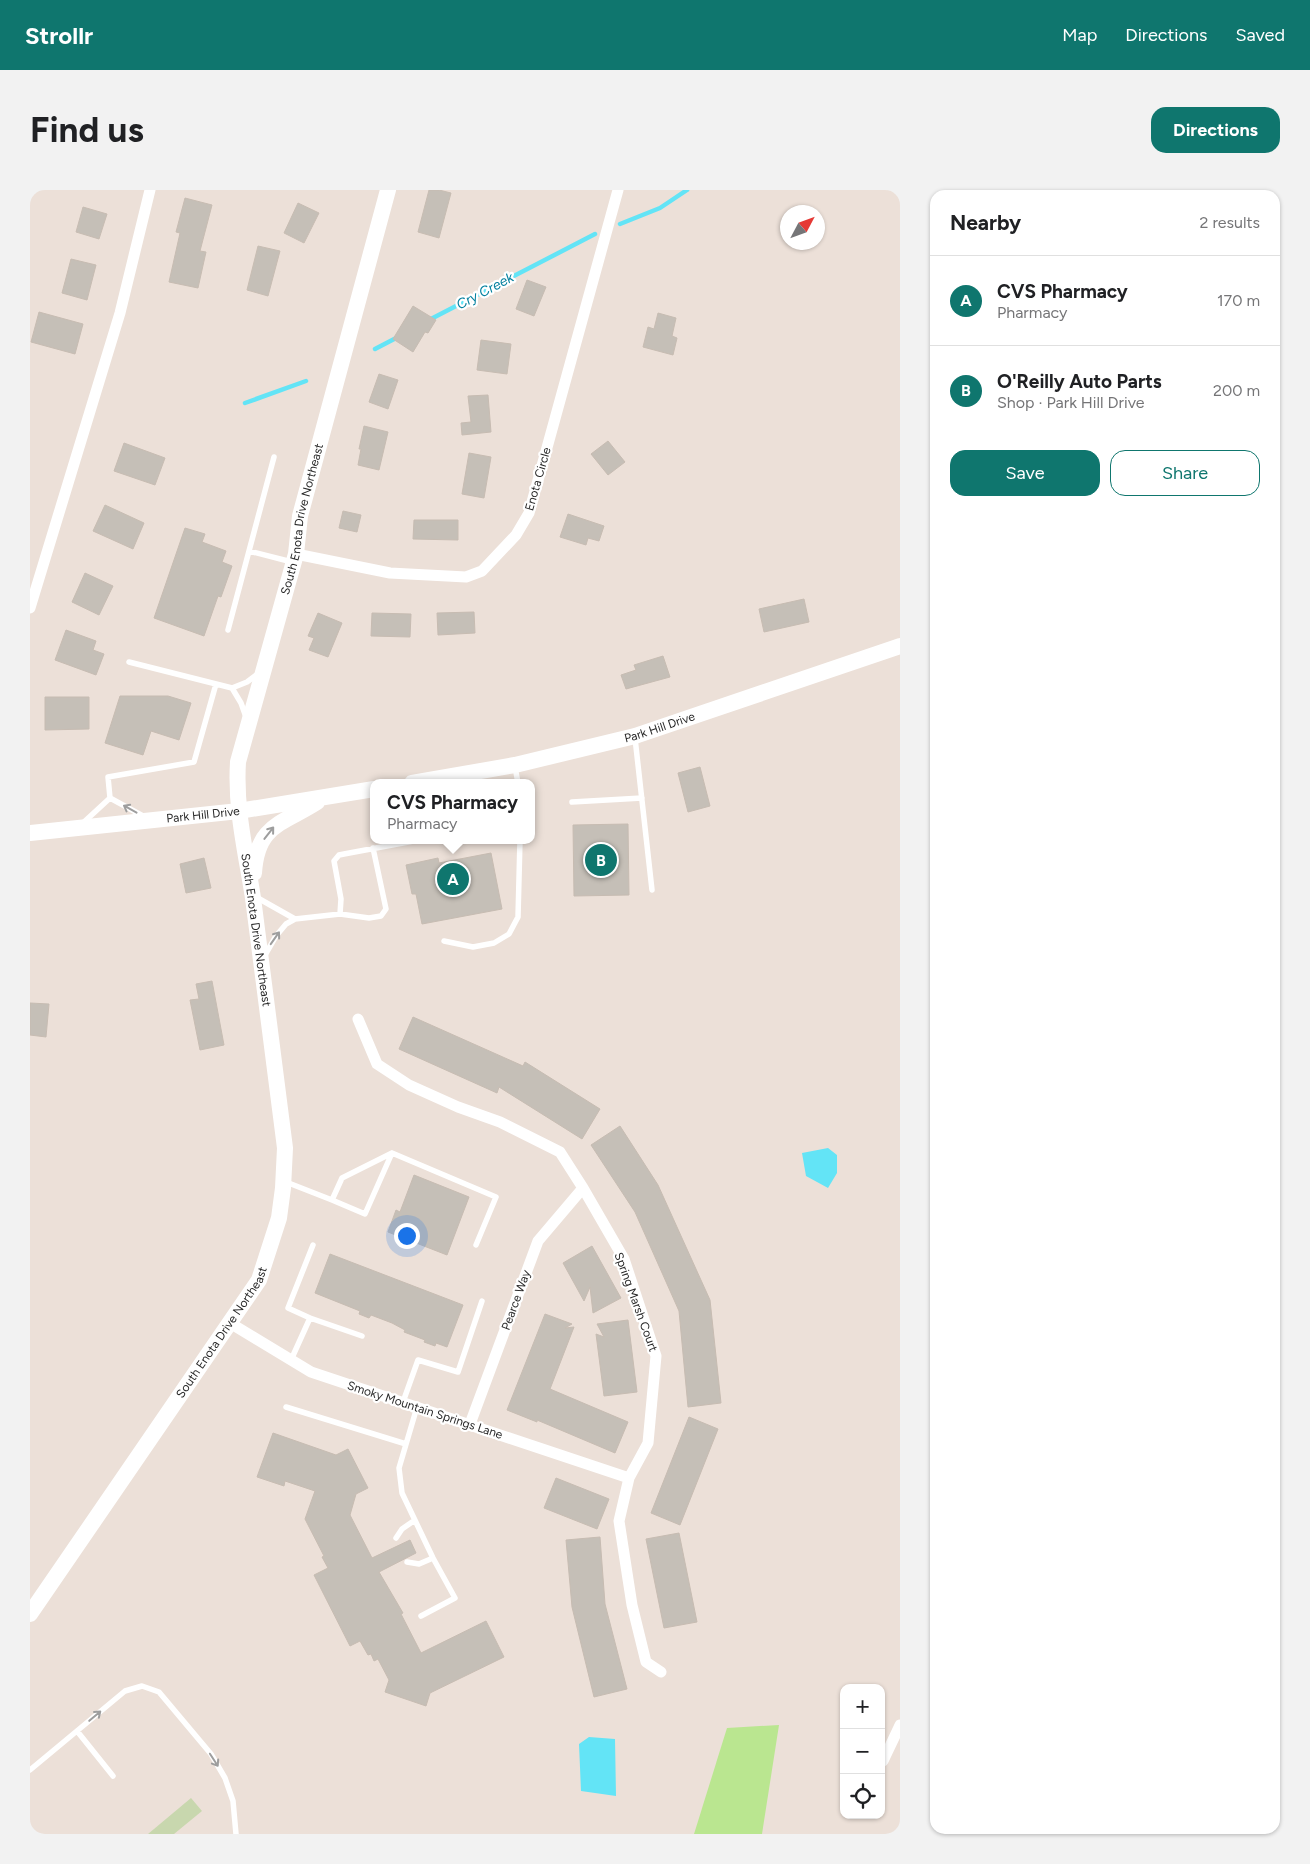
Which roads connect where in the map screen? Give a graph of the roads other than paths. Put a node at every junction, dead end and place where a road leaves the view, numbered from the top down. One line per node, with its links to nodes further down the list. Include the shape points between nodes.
1 (150, 190): 7 (street, via 120,312)
2 (388, 190): 6 (main road, South Enota Drive Northeast, via 300,516)
3 (618, 190): 6 (street, Enota Circle, via 529,513 516,535 482,571 466,577 390,573)
4 (274, 457): 5 (lane)
5 (249, 550): 6 (lane); 8 (lane)
6 (295, 558): 11 (main road, South Enota Drive Northeast)
7 (30, 608)
8 (228, 630)
9 (900, 646): 15 (main road, Park Hill Drive)
10 (128, 662): 12 (lane)
11 (262, 670): 13 (lane, via 247,682); 14 (main road, South Enota Drive Northeast)
12 (216, 684): 13 (lane); 20 (lane, via 194,762 108,776)
13 (232, 688): 14 (lane)
14 (248, 723): 24 (main road, South Enota Drive Northeast, via 238,762 236,788)
15 (635, 736): 16 (main road, Park Hill Drive); 22 (lane)
16 (515, 765): 17 (main road, Park Hill Drive); 18 (lane)
17 (435, 779)
18 (517, 779)
19 (370, 790): 21 (main road, Park Hill Drive)
20 (110, 798): 25 (lane, one-way to 20); 26 (lane)
21 (323, 798): 24 (main road, Park Hill Drive); 32 (main road, one-way to 21, via 254,859 269,830)
22 (642, 798): 23 (lane); 31 (lane)
23 (572, 802)
24 (239, 811): 25 (main road, Park Hill Drive); 32 (main road, South Enota Drive Northeast)
25 (150, 820): 26 (main road, Park Hill Drive)
26 (79, 828): 27 (main road, Park Hill Drive)
27 (30, 832)
28 (396, 844): 30 (lane)
29 (520, 844): 35 (lane, via 518,916 509,934 494,943 473,947)
30 (373, 848): 33 (lane, via 339,856 334,861 341,899); 33 (lane, via 386,909 381,916 369,918)
31 (652, 890)
32 (252, 895): 34 (lane); 36 (main road, South Enota Drive Northeast)
33 (340, 914): 34 (lane)
34 (295, 919): 36 (lane, one-way to 34, via 276,936)
35 (444, 941)
36 (261, 962): 39 (main road, South Enota Drive Northeast, via 285,1148)
37 (358, 1019): 40 (street, Spring Marsh Court, via 377,1064 409,1085 500,1122 560,1152)
38 (392, 1153): 41 (lane, via 342,1178); 41 (lane, via 365,1214); 42 (lane, via 496,1197)
39 (284, 1182): 41 (lane); 46 (main road, South Enota Drive Northeast, via 279,1218 258,1280)
40 (583, 1188): 52 (street, Pearce Way, via 538,1241); 54 (street, Spring Marsh Court, via 624,1259 656,1356 648,1443)
41 (332, 1200)
42 (476, 1244)
43 (313, 1245): 45 (lane, via 288,1308)
44 (482, 1301): 49 (lane, via 458,1372 418,1360)
45 (310, 1318): 47 (lane); 48 (lane)
46 (230, 1323): 48 (street, Smoky Mountain Springs Lane); 59 (main road, South Enota Drive Northeast)
47 (362, 1336)
48 (291, 1360): 49 (street, Smoky Mountain Springs Lane, via 311,1372)
49 (403, 1402): 50 (street, Smoky Mountain Springs Lane)
50 (417, 1406): 52 (street, Smoky Mountain Springs Lane); 53 (lane)
51 (286, 1407): 53 (lane)
52 (470, 1424): 54 (street, Smoky Mountain Springs Lane)
53 (406, 1444): 55 (lane, via 400,1468 402,1493)
54 (629, 1478): 61 (street, Spring Marsh Court, via 619,1521 632,1605 646,1662)
55 (415, 1520): 56 (lane); 57 (lane)
56 (396, 1538)
57 (433, 1558): 58 (lane, via 419,1564); 60 (lane, via 456,1598)
58 (407, 1562)
59 (30, 1614)
60 (421, 1616)
61 (661, 1672)
62 (900, 1726): 64 (street)
63 (77, 1731): 65 (lane); 66 (lane); 67 (lane, one-way to 67, via 125,1691 142,1686 159,1692 211,1754 225,1778 233,1801)
64 (885, 1757)
65 (30, 1770)
66 (113, 1776)
67 (236, 1834)

